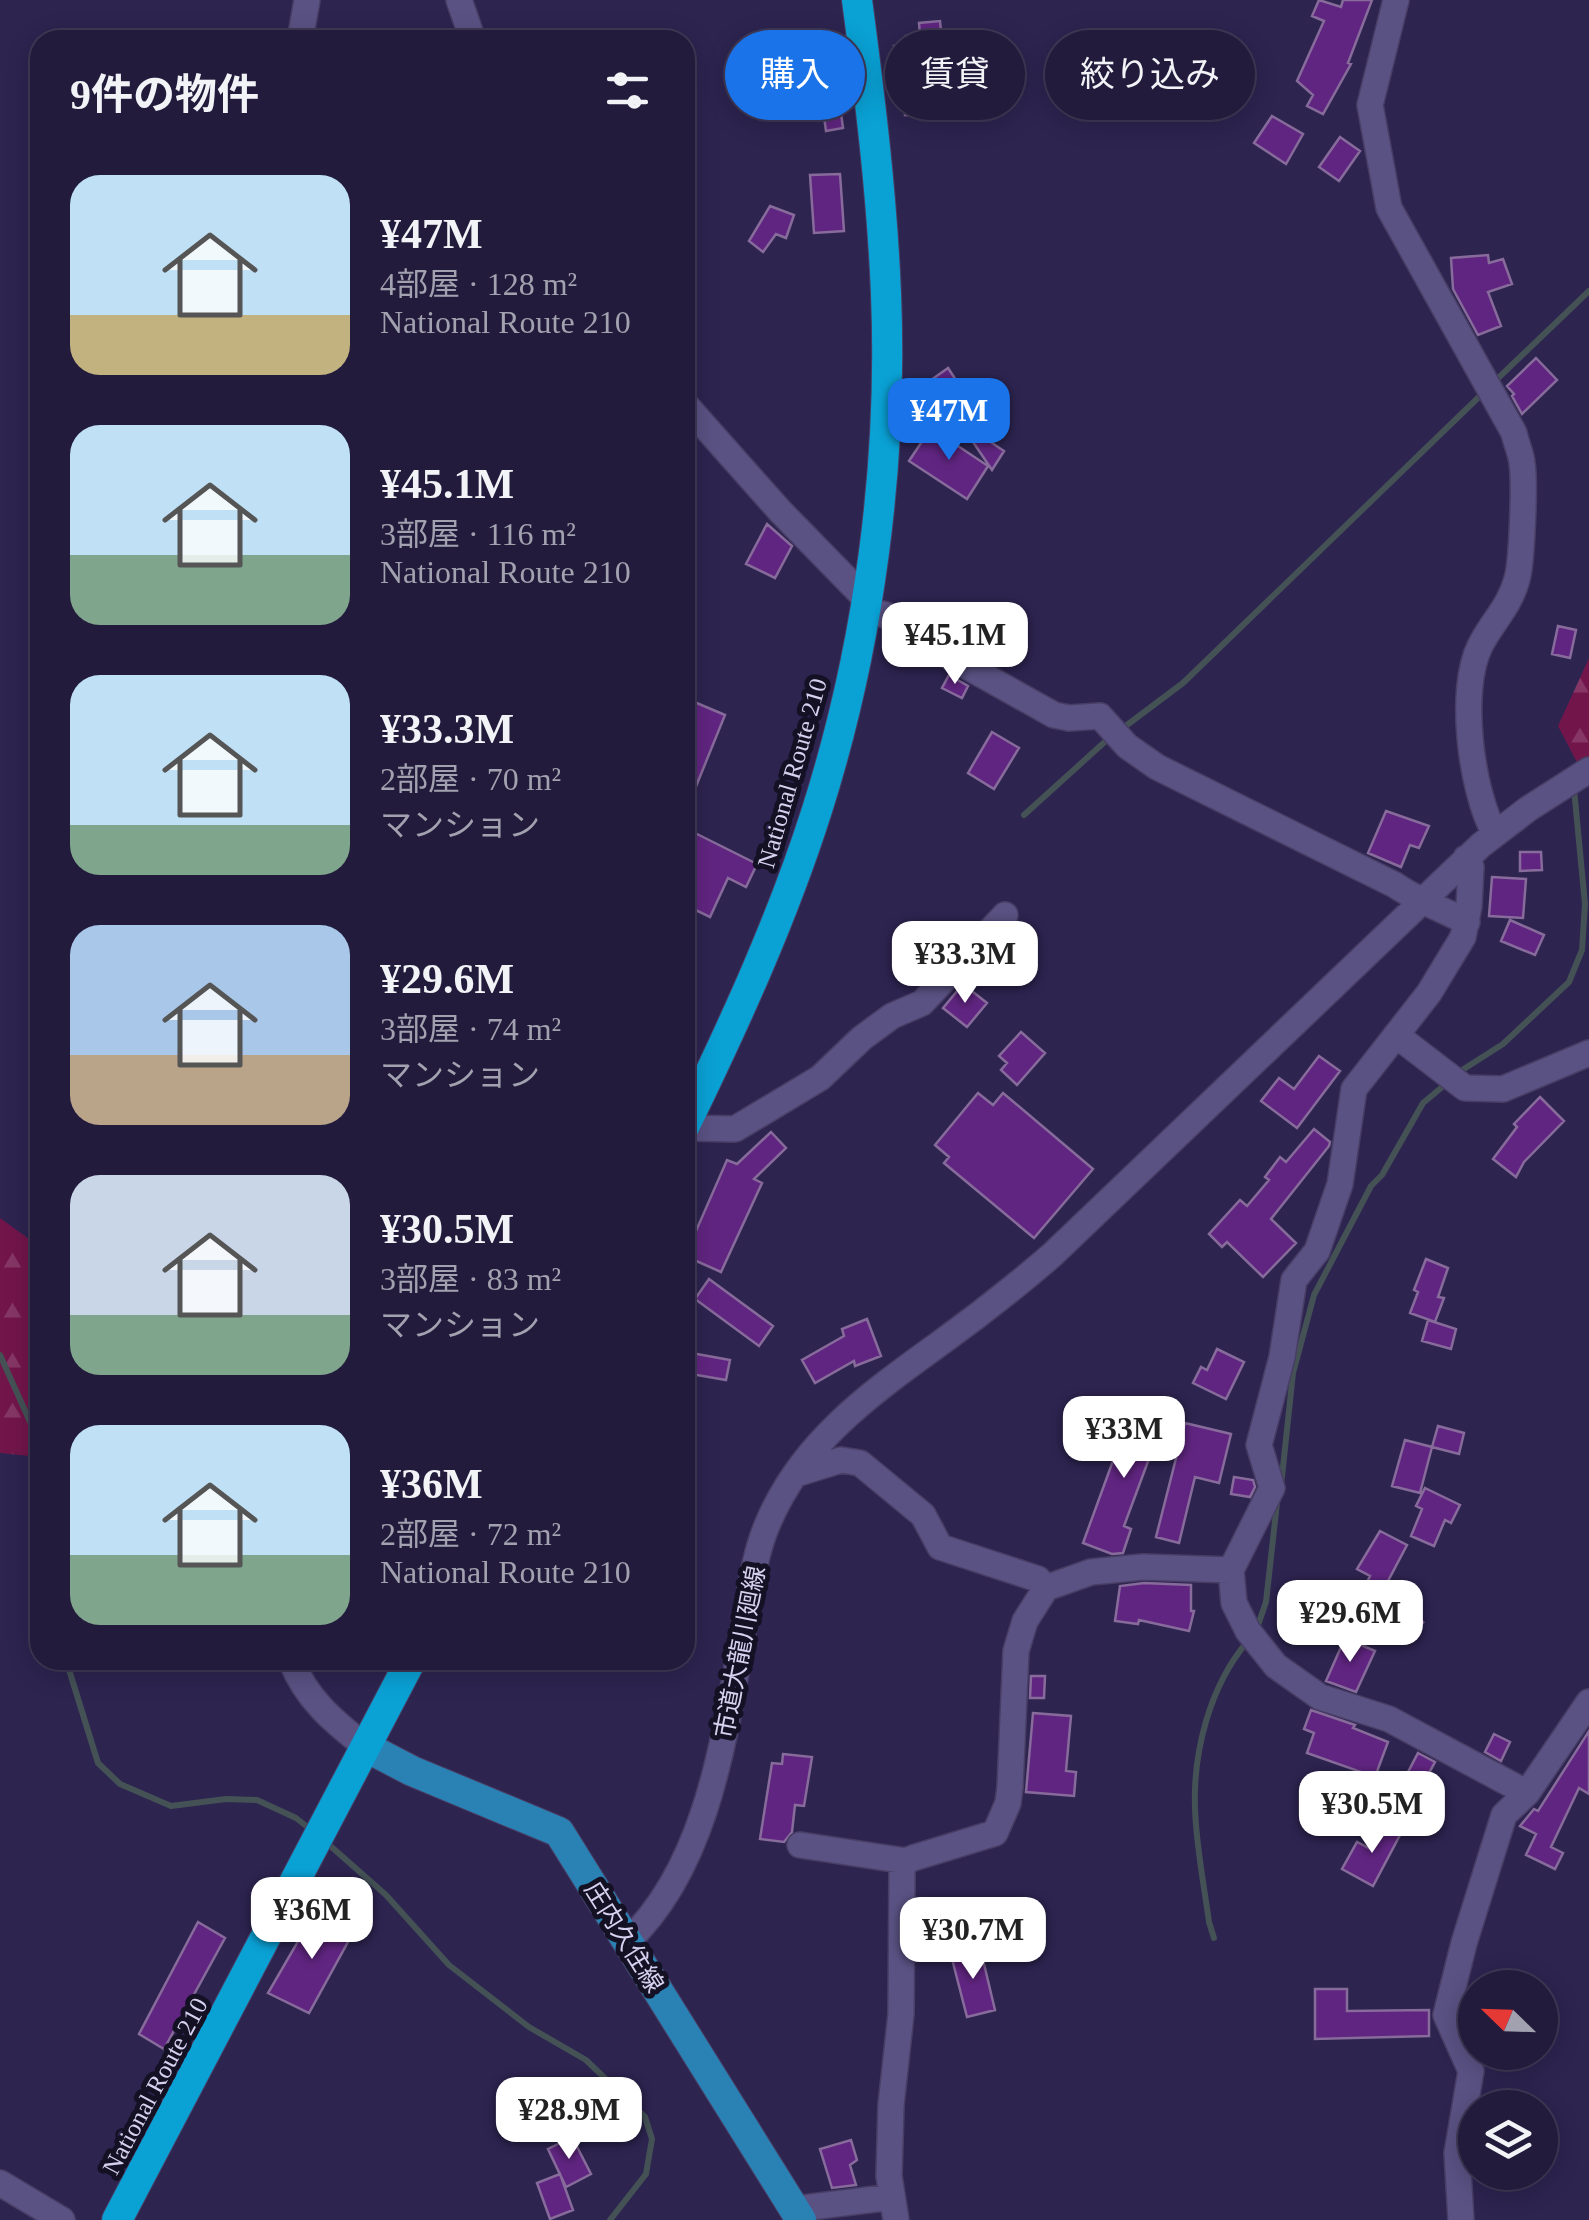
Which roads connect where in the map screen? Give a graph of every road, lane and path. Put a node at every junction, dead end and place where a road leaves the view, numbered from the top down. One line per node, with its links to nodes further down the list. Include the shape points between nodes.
1 (306, 0): 5 (street)
2 (459, 0): 6 (street)
3 (857, 0): 8 (highway, National Route 210, via 886,298 882,466)
4 (1396, 0): 10 (street, via 1370,104 1389,208 1514,434 1522,464 1518,575 1470,671 1471,754 1480,802)
5 (302, 30)
6 (470, 30)
7 (695, 415): 8 (street)
8 (864, 604): 12 (street, via 1054,715 1100,716 1126,746 1157,767); 17 (highway, National Route 210, via 839,730 803,851 760,966)
9 (1589, 770): 10 (street, 市道大龍川廻線)
10 (1495, 834): 11 (street, 市道大龍川廻線)
11 (1466, 858): 12 (street, 市道大龍川廻線); 14 (street, via 1472,867)
12 (1419, 902): 14 (street); 19 (street, 市道大龍川廻線, via 1052,1255 884,1382 842,1418)
13 (1004, 915): 18 (street, via 922,1003 862,1038 820,1078 735,1129)
14 (1467, 922): 15 (street, via 1456,952)
15 (1396, 1035): 16 (street, via 1465,1088 1502,1089); 20 (street, via 1354,1088 1340,1184 1317,1251 1294,1280 1258,1444 1272,1488)
16 (1589, 1053)
17 (695, 1105)
18 (695, 1127)
19 (796, 1474): 21 (street, via 841,1460 860,1463 923,1515 940,1546 1038,1579); 29 (street, 市道大龍川廻線, via 767,1524 756,1563 708,1798 661,1905)
20 (1230, 1570): 21 (street, via 1091,1572); 26 (street, via 1234,1603 1276,1666 1320,1697 1389,1719)
21 (1046, 1588): 28 (street, via 1016,1651 1010,1787 995,1833)
22 (296, 1670): 25 (street, via 312,1700)
23 (406, 1670): 25 (highway, National Route 210)
24 (1589, 1702): 26 (street)
25 (366, 1747): 29 (main road, 庄内久住線, via 559,1832); 34 (highway, National Route 210)
26 (1527, 1793): 35 (street, via 1504,1814 1446,2016 1470,2071 1457,2154)
27 (800, 1845): 28 (street)
28 (906, 1861): 31 (street, via 891,2105)
29 (628, 1942): 32 (main road, 庄内久住線)
30 (0, 2182): 33 (street)
31 (894, 2208): 32 (street)
32 (798, 2215)
33 (62, 2220)
34 (117, 2220)
35 (1461, 2220)

